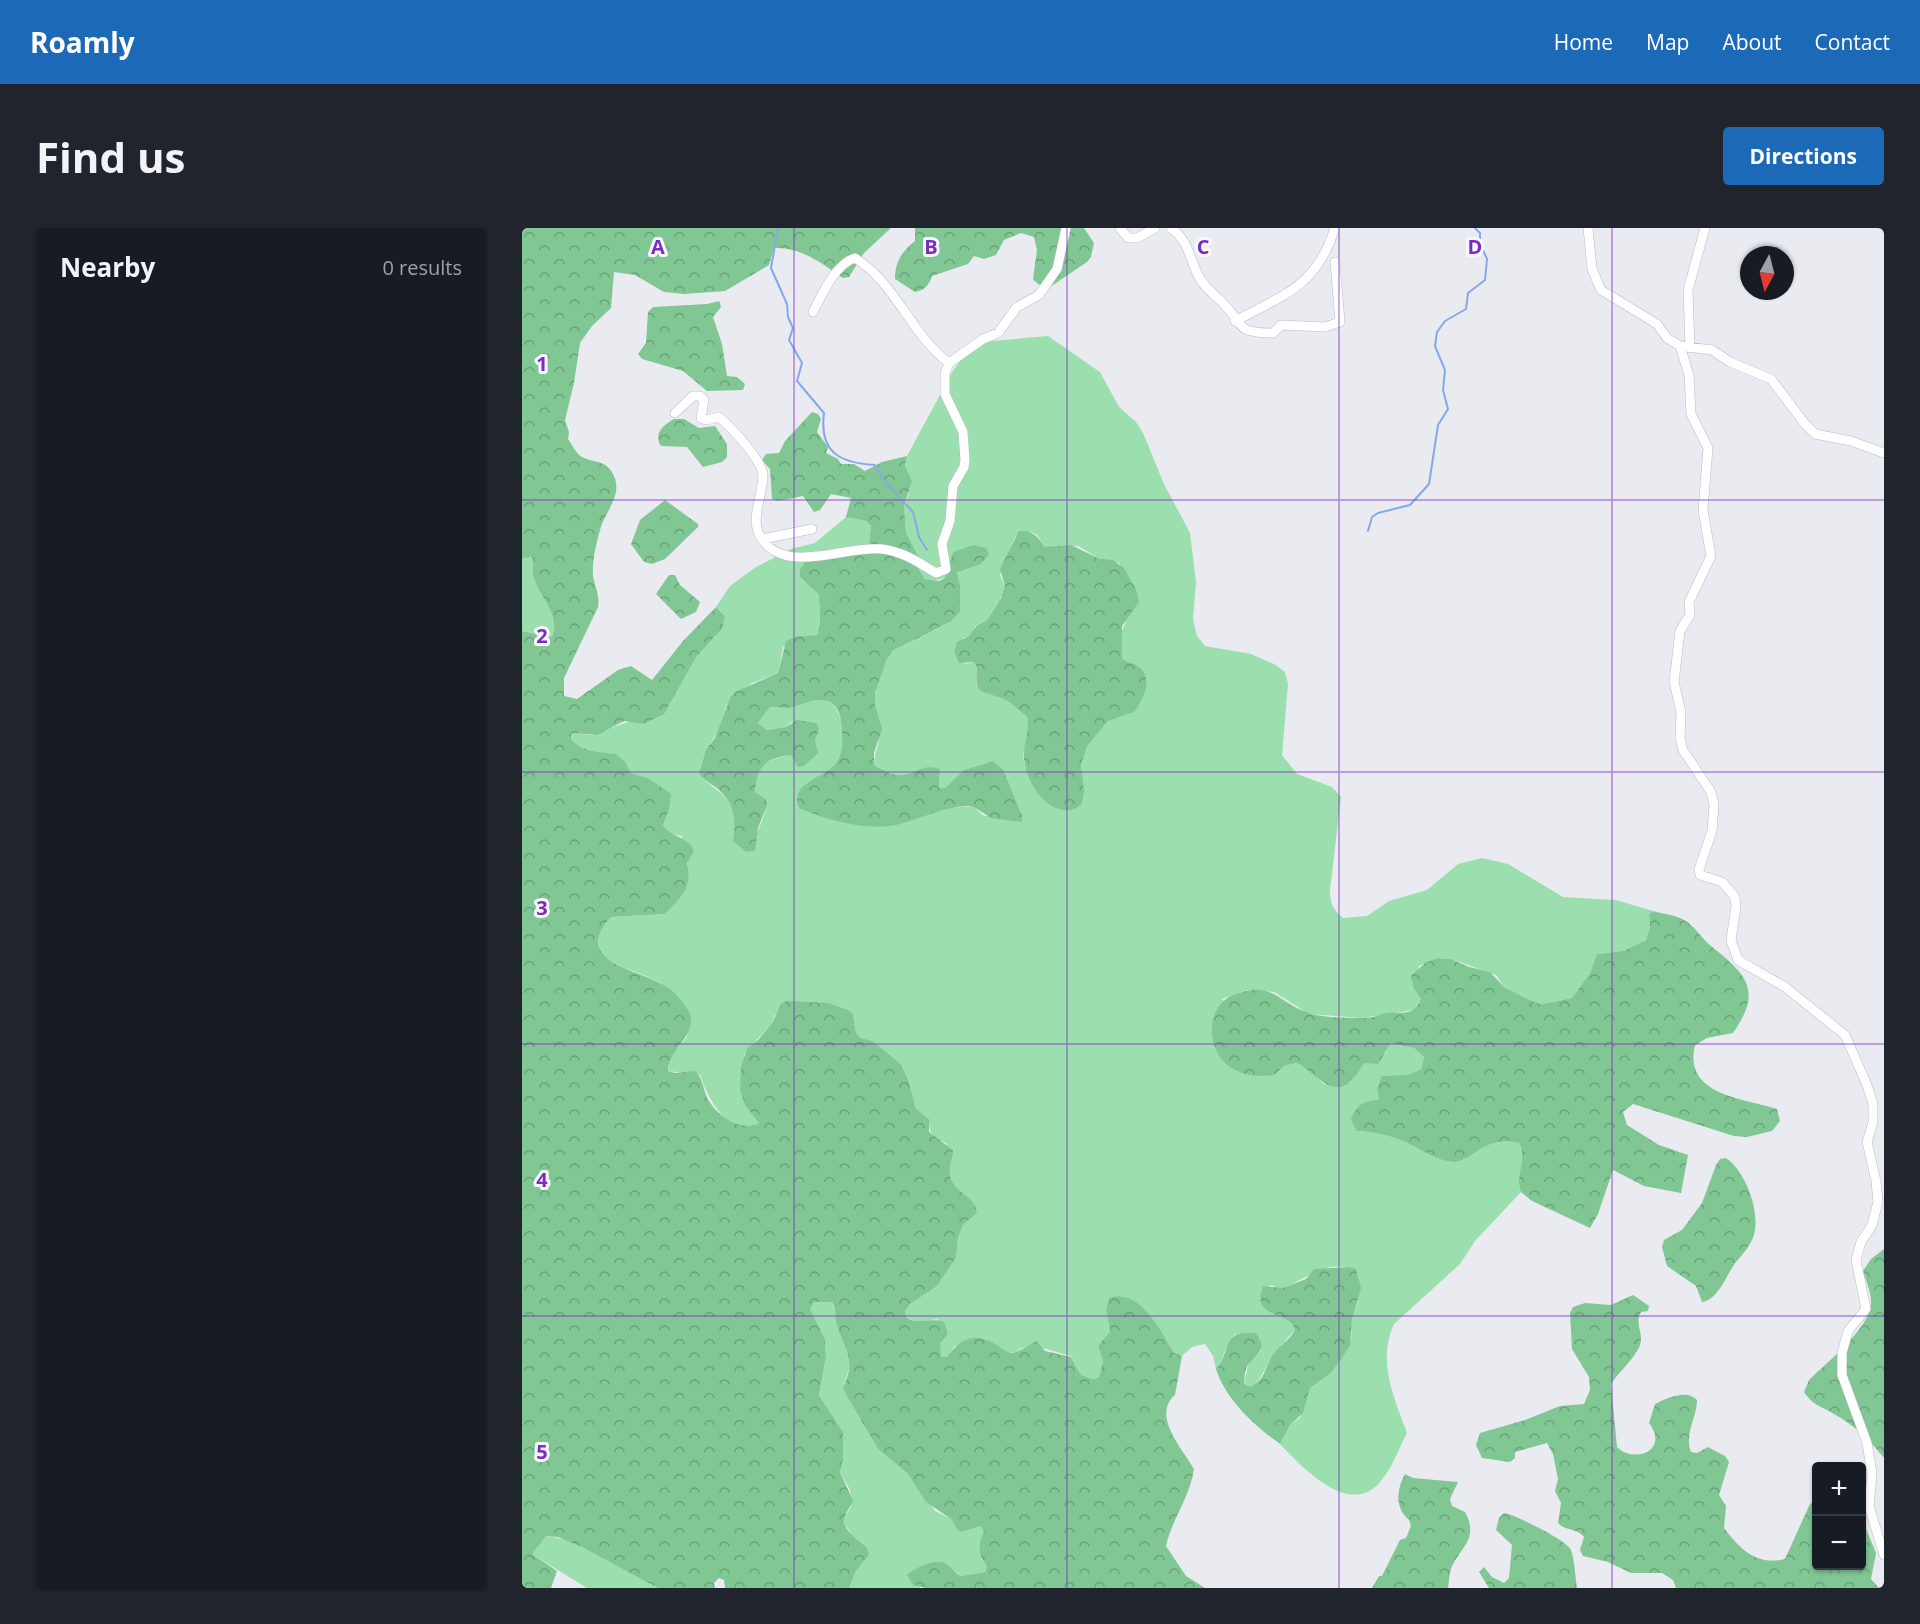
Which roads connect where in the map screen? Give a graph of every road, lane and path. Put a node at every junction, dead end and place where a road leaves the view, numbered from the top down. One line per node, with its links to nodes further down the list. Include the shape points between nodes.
1 (1066, 228): 12 (street, via 1057,269 1039,295 1017,307 998,333)
2 (1120, 228): 3 (street, via 1134,239)
3 (1155, 228)
4 (1171, 228): 10 (street, via 1188,246 1204,286 1222,301)
5 (1335, 228): 10 (street, via 1328,249 1308,280)
6 (1588, 228): 11 (street, via 1592,269 1601,290 1657,324 1667,338)
7 (1705, 228): 11 (street, via 1688,290)
8 (1335, 262): 10 (street, via 1340,322 1325,327 1281,325 1274,333 1257,333)
9 (813, 312): 12 (street, via 835,275 855,258 896,297 918,330)
10 (1235, 321)
11 (1685, 347): 14 (street, via 1712,350 1730,362 1771,378 1815,434); 17 (street, via 1691,414 1708,448 1703,510 1711,556 1689,602 1690,615 1680,631 1674,682 1681,712 1683,750 1702,776 1714,805 1715,818 1700,875 1722,882 1735,897 1731,940 1738,960 1799,998 1845,1035 1852,1047 1873,1104 1867,1142)
12 (950, 363): 16 (street, via 945,374 945,394 963,432 964,468 953,486 950,521 942,544 945,569 936,573 910,556 883,549 857,548 819,557 788,557)
13 (675, 412): 16 (street, via 693,396 700,396 704,400 701,418 719,417 748,448 763,475 756,521)
14 (1884, 453)
15 (812, 529): 16 (street)
16 (762, 539)
17 (1881, 1201): 18 (street, via 1856,1260 1866,1309 1848,1331 1842,1375 1867,1443 1872,1474 1869,1506)
18 (1884, 1555)

